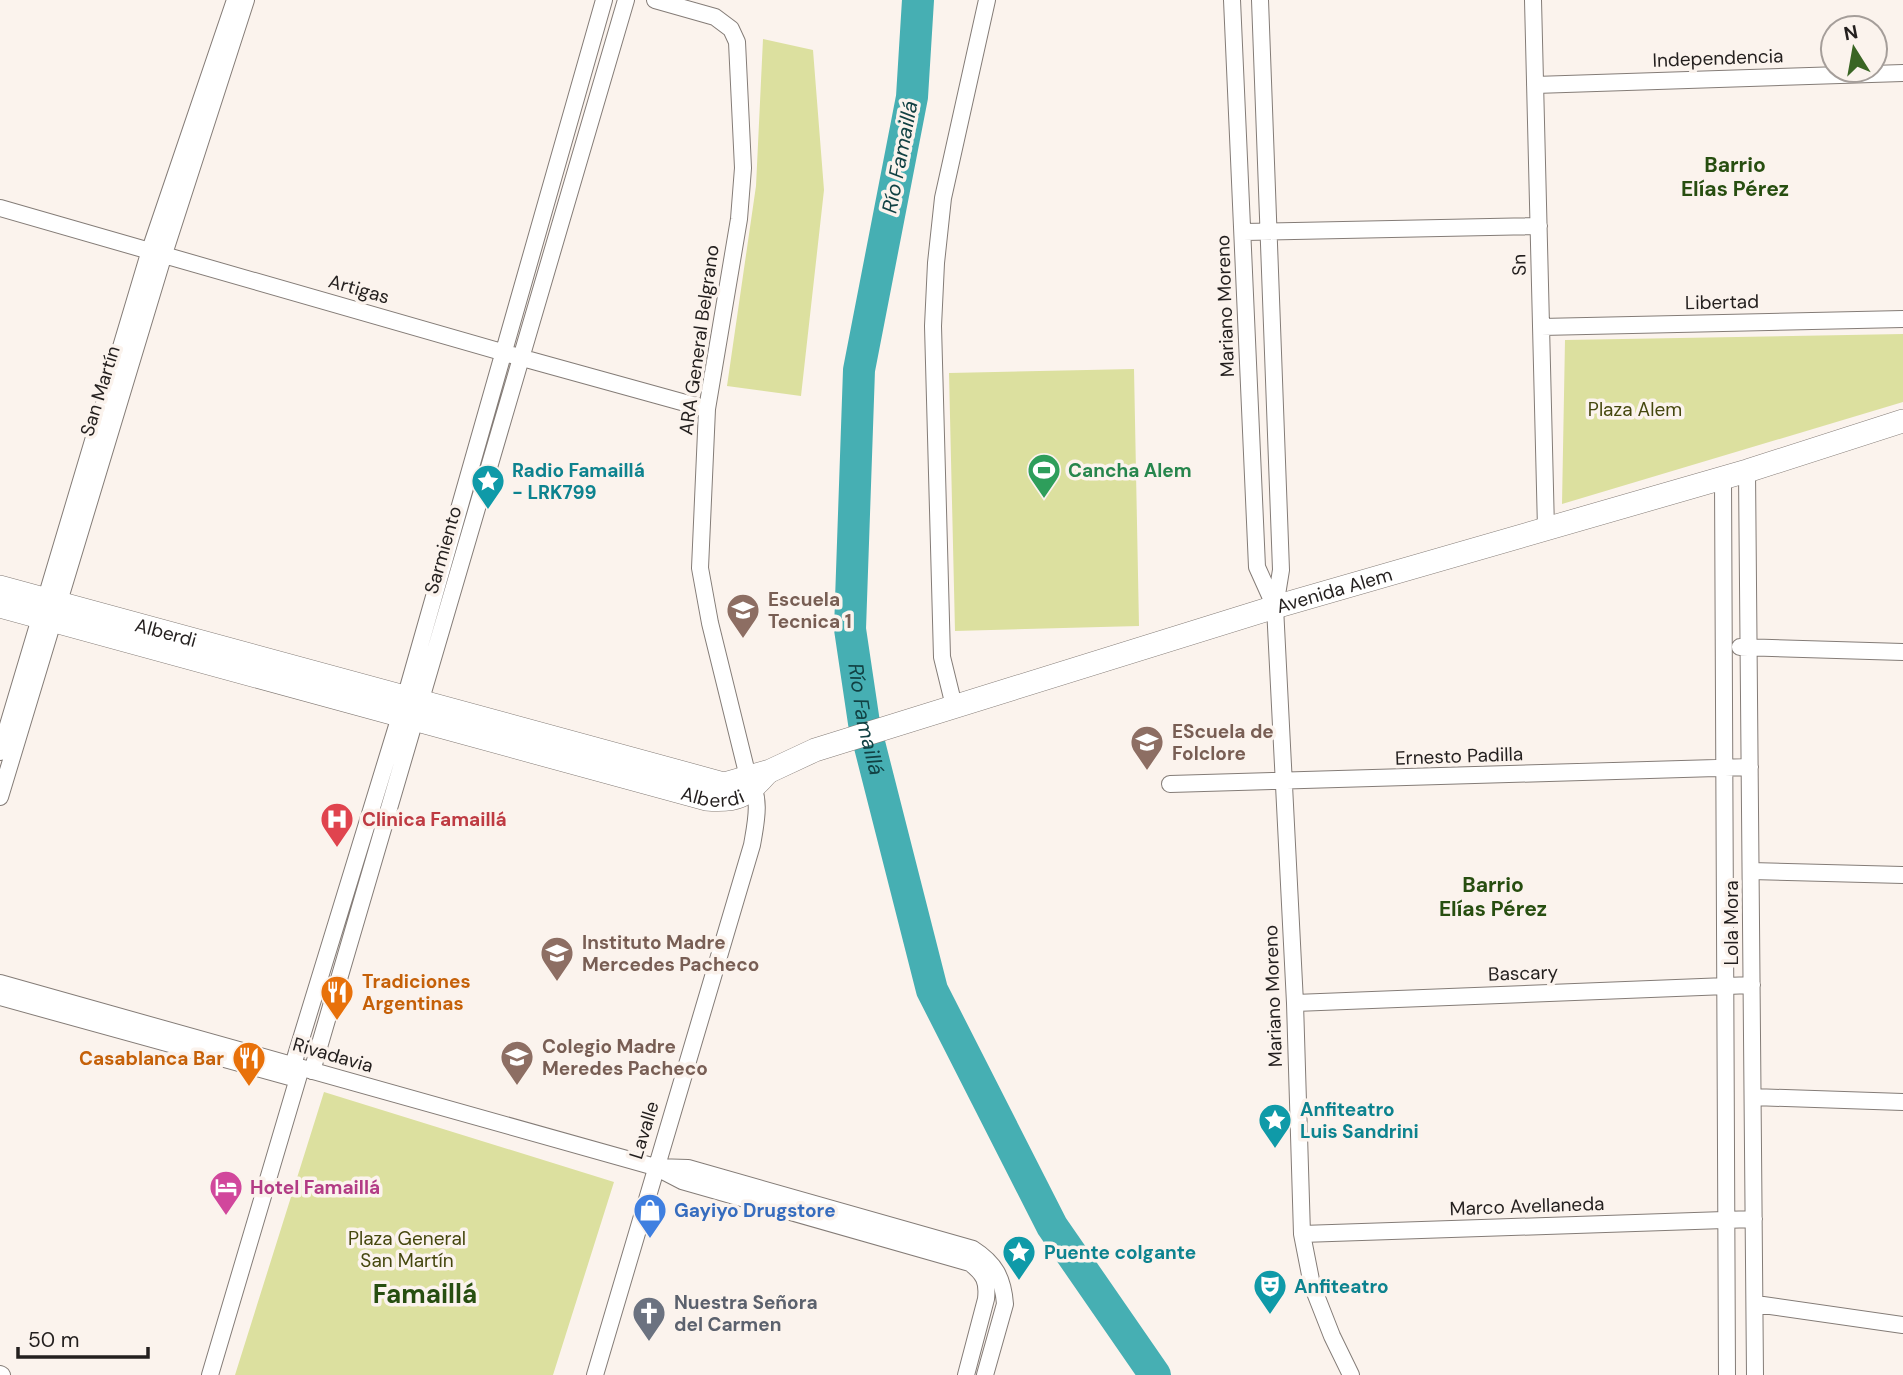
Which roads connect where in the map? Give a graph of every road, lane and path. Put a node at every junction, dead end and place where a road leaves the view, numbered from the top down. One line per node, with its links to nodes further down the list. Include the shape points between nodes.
1 (235, 0): 16 (street, San Martín)
2 (246, 0): 16 (street, San Martín)
3 (604, 0): 19 (street, Sarmiento)
4 (626, 0): 20 (street, Sarmiento)
5 (655, 0): 21 (street, ARA General Belgrano, via 715,17 731,29 737,42 743,144 740,206)
6 (987, 0): 34 (street, via 943,198 936,263 933,326)
7 (1232, 0): 14 (street, Mariano Moreno)
8 (1260, 0): 15 (street, Mariano Moreno)
9 (1533, 0): 11 (street, Sn)
10 (1903, 73): 11 (street, Independencia)
11 (1535, 85): 13 (street, Sn)
12 (0, 208): 16 (street, Artigas)
13 (1539, 226): 15 (street); 18 (street, Sn)
14 (1243, 232): 15 (street); 28 (street, Mariano Moreno, via 1257,567)
15 (1269, 232): 28 (street, Mariano Moreno, via 1281,569)
16 (157, 252): 19 (street, Artigas); 29 (street, San Martín)
17 (1903, 319): 18 (street, Libertad)
18 (1541, 327): 25 (street, Sn)
19 (502, 352): 20 (street, Artigas); 33 (street, Sarmiento)
20 (519, 357): 21 (street, Artigas); 33 (street, Sarmiento)
21 (707, 409): 38 (street, ARA General Belgrano, via 700,568 710,623)
22 (1903, 421): 23 (street, Avenida Alem)
23 (1747, 471): 24 (street, Avenida Alem); 31 (street, Lola Mora)
24 (1723, 478): 25 (street, Avenida Alem); 30 (street, Lola Mora)
25 (1546, 529): 28 (street, Avenida Alem)
26 (0, 587): 29 (street, Alberdi)
27 (0, 606): 29 (street, Alberdi)
28 (1275, 607): 34 (street, Avenida Alem); 39 (street, Mariano Moreno)
29 (48, 610): 33 (street, Alberdi); 35 (street, San Martín); 41 (street, San Martín)
30 (1724, 646): 31 (street); 37 (street, Lola Mora)
31 (1749, 648): 32 (street); 36 (street, Lola Mora)
32 (1903, 652)
33 (411, 709): 38 (street, Alberdi, via 724,784); 49 (street, Sarmiento)
34 (947, 709): 38 (street, Avenida Alem, via 815,750)
35 (0, 752)
36 (1750, 767): 37 (street, Ernesto Padilla); 42 (street, Lola Mora)
37 (1724, 770): 39 (street, Ernesto Padilla); 46 (street, Lola Mora)
38 (757, 778): 52 (street, Lavalle, via 752,845)
39 (1285, 782): 40 (street, Ernesto Padilla); 48 (street, Mariano Moreno)
40 (1170, 785)
41 (0, 797)
42 (1751, 871): 43 (street); 45 (street, Lola Mora)
43 (1903, 875)
44 (0, 983): 49 (street, Rivadavia)
45 (1752, 985): 46 (street, Bascary); 50 (street, Lola Mora)
46 (1726, 986): 48 (street, Bascary); 54 (street, Lola Mora)
47 (0, 997): 49 (street, Rivadavia)
48 (1295, 1003): 55 (street, Mariano Moreno)
49 (301, 1071): 52 (street, Rivadavia); 59 (street, Sarmiento)
50 (1754, 1097): 51 (street); 53 (street, Lola Mora)
51 (1903, 1102)
52 (655, 1167): 56 (street, Rivadavia, via 682,1181); 60 (street, Lavalle)
53 (1754, 1219): 54 (street, Marco Avellaneda); 57 (street, Lola Mora)
54 (1727, 1221): 55 (street, Marco Avellaneda); 64 (street, Lola Mora)
55 (1302, 1234): 63 (street, Mariano Moreno, via 1312,1285)
56 (990, 1272): 61 (street); 62 (street, via 1001,1278 1005,1304)
57 (1756, 1304): 58 (street); 65 (street, Lola Mora)
58 (1903, 1325)
59 (210, 1375)
60 (595, 1375)
61 (966, 1375)
62 (985, 1375)
63 (1351, 1375)
64 (1727, 1375)
65 (1755, 1375)

